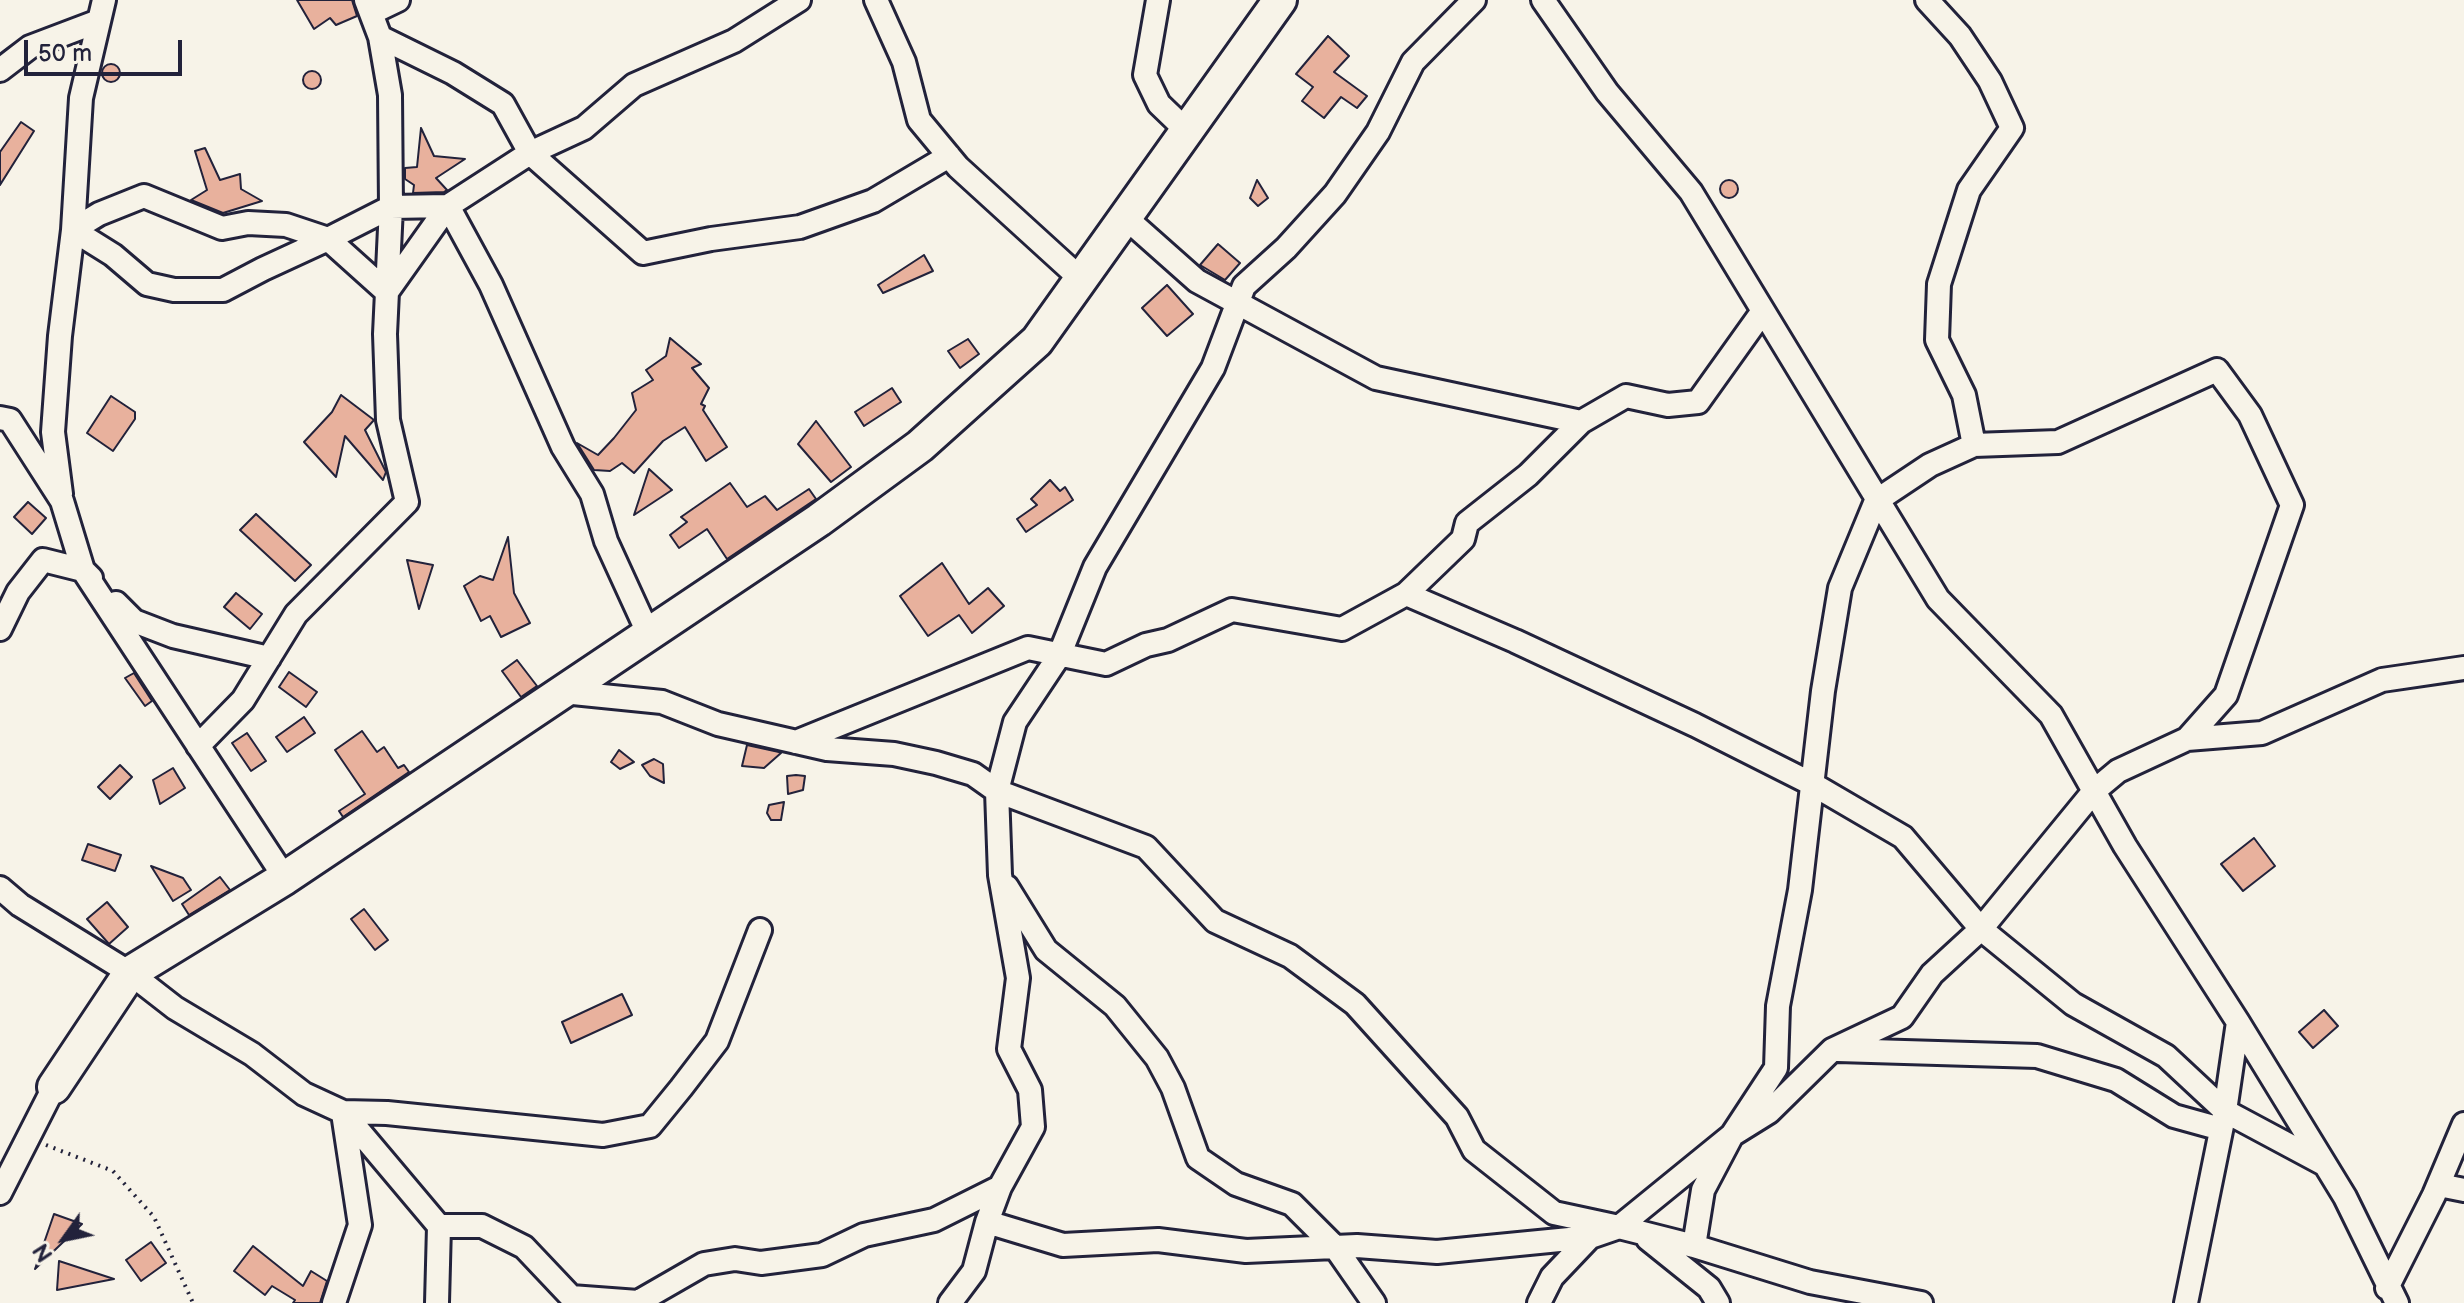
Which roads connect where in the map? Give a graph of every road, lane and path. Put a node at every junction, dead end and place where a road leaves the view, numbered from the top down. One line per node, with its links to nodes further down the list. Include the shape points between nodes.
1 (104, 0): 11 (street)
2 (398, 0): 10 (street)
3 (799, 0): 15 (street, via 734,41 634,85 584,128)
4 (876, 0): 16 (street, via 904,62 919,120)
5 (1158, 0): 14 (street, via 1145,75 1159,104)
6 (1280, 0): 14 (main road)
7 (1474, 0): 24 (street, via 1413,62 1378,132 1335,194 1244,286)
8 (1543, 0): 25 (street, via 1607,92 1691,192)
9 (1927, 0): 28 (street, via 1990,81 2012,128 1969,190 1939,284 1937,340 1964,395)
10 (369, 6): 12 (street)
11 (96, 22): 13 (street, via 30,47); 20 (street, via 81,98)
12 (380, 37): 15 (street, via 503,104); 18 (street, via 390,95)
13 (0, 70)
14 (1187, 131): 19 (main road)
15 (530, 153): 16 (street, via 643,253 800,227 873,201); 17 (street)
16 (949, 156): 22 (street)
17 (448, 206): 18 (street); 23 (street); 34 (street, via 491,285 563,447 592,494 606,541)
18 (391, 207): 21 (street); 23 (street)
19 (1126, 218): 22 (main road); 24 (street, via 1197,281)
20 (73, 230): 21 (street, via 144,196 222,228 286,225); 21 (street, via 147,284 174,290 223,290); 29 (street, via 53,432)
21 (328, 239): 23 (street)
22 (1082, 280): 34 (main road, via 1037,341 920,446)
23 (387, 292): 36 (street, via 388,420 407,502 296,614)
24 (1239, 301): 27 (street, via 1376,378); 35 (street, via 1213,368 1095,567)
25 (1763, 311): 27 (street, via 1698,402 1668,405 1626,396); 30 (street)
26 (0, 418): 29 (street, via 10,420)
27 (1581, 422): 32 (street, via 1528,475 1467,523 1463,539)
28 (1974, 445): 30 (street, via 1930,465); 39 (street, via 2058,442 2217,370 2234,392 2292,505 2226,695)
29 (62, 501): 31 (street)
30 (1876, 501): 42 (street, via 1840,588); 44 (street, via 1938,599 2051,715)
31 (83, 570): 33 (street, via 43,560 18,592); 36 (street, via 134,621 173,636); 41 (street)
32 (1406, 594): 35 (street, via 1342,629 1232,610 1106,664); 42 (street, via 1529,647)
33 (0, 629)
34 (649, 635): 38 (main road)
35 (1059, 656): 40 (street, via 1028,648); 43 (street, via 1015,722)
36 (269, 658): 41 (street, via 243,700)
37 (2464, 668): 39 (street, via 2382,680 2262,733)
38 (563, 692): 40 (street, via 662,702 718,724); 46 (main road)
39 (2187, 739): 44 (street, via 2118,771)
40 (796, 742): 43 (street, via 936,763 973,774)
41 (198, 746): 46 (street)
42 (1814, 785): 48 (street, via 1903,837); 57 (street, via 1778,1006 1776,1068)
43 (997, 791): 45 (street); 66 (street, via 1146,847 1215,921 1290,956 1355,1004 1457,1117 1474,1150 1554,1213)
44 (2094, 791): 48 (street); 51 (street)
45 (1000, 875): 61 (street, via 1018,978 1009,1049 1030,1090 1033,1127); 69 (street, via 1046,950 1115,1006 1157,1058 1198,1158 1236,1184 1292,1204)
46 (285, 878): 50 (main road)
47 (0, 888): 50 (street)
48 (1981, 929): 52 (street, via 1932,974 1902,1017); 55 (street, via 2073,1004 2166,1056)
49 (760, 930): 54 (street, via 717,1041 650,1126 603,1135)
50 (130, 973): 53 (main road); 54 (street, via 304,1094)
51 (2238, 1022): 55 (street); 59 (street)
52 (1832, 1050): 55 (street, via 2037,1056 2116,1080 2174,1116); 57 (street, via 1769,1112)
53 (54, 1087): 58 (street)
54 (343, 1112): 65 (street); 75 (street, via 360,1225)
55 (2223, 1120): 59 (street); 80 (street)
56 (2464, 1124): 60 (street)
57 (1732, 1135): 66 (street); 68 (street, via 1703,1190)
58 (29, 1139): 63 (street); 74 (path, via 113,1171 154,1217)
59 (2325, 1164): 70 (street)
60 (2439, 1185): 62 (street); 70 (street)
61 (1000, 1187): 64 (street); 72 (street, via 934,1220 864,1235 822,1255 704,1264 638,1302)
62 (2464, 1190)
63 (0, 1193)
64 (987, 1222): 69 (street, via 1063,1245 1158,1240 1246,1251); 71 (street, via 974,1271)
65 (439, 1226): 72 (street, via 482,1226 524,1247); 76 (street)
66 (1630, 1230): 67 (street); 68 (street); 78 (street, via 1709,1288)
67 (1590, 1237): 69 (street, via 1437,1252); 73 (street, via 1552,1277)
68 (1694, 1246): 79 (street, via 1810,1282)
69 (1335, 1247): 77 (street)
70 (2392, 1296)
71 (959, 1298)
72 (574, 1300)
73 (1538, 1302)
74 (193, 1303)
75 (334, 1303)
76 (437, 1303)
77 (1374, 1303)
78 (1718, 1303)
79 (1921, 1303)
80 (2186, 1303)

